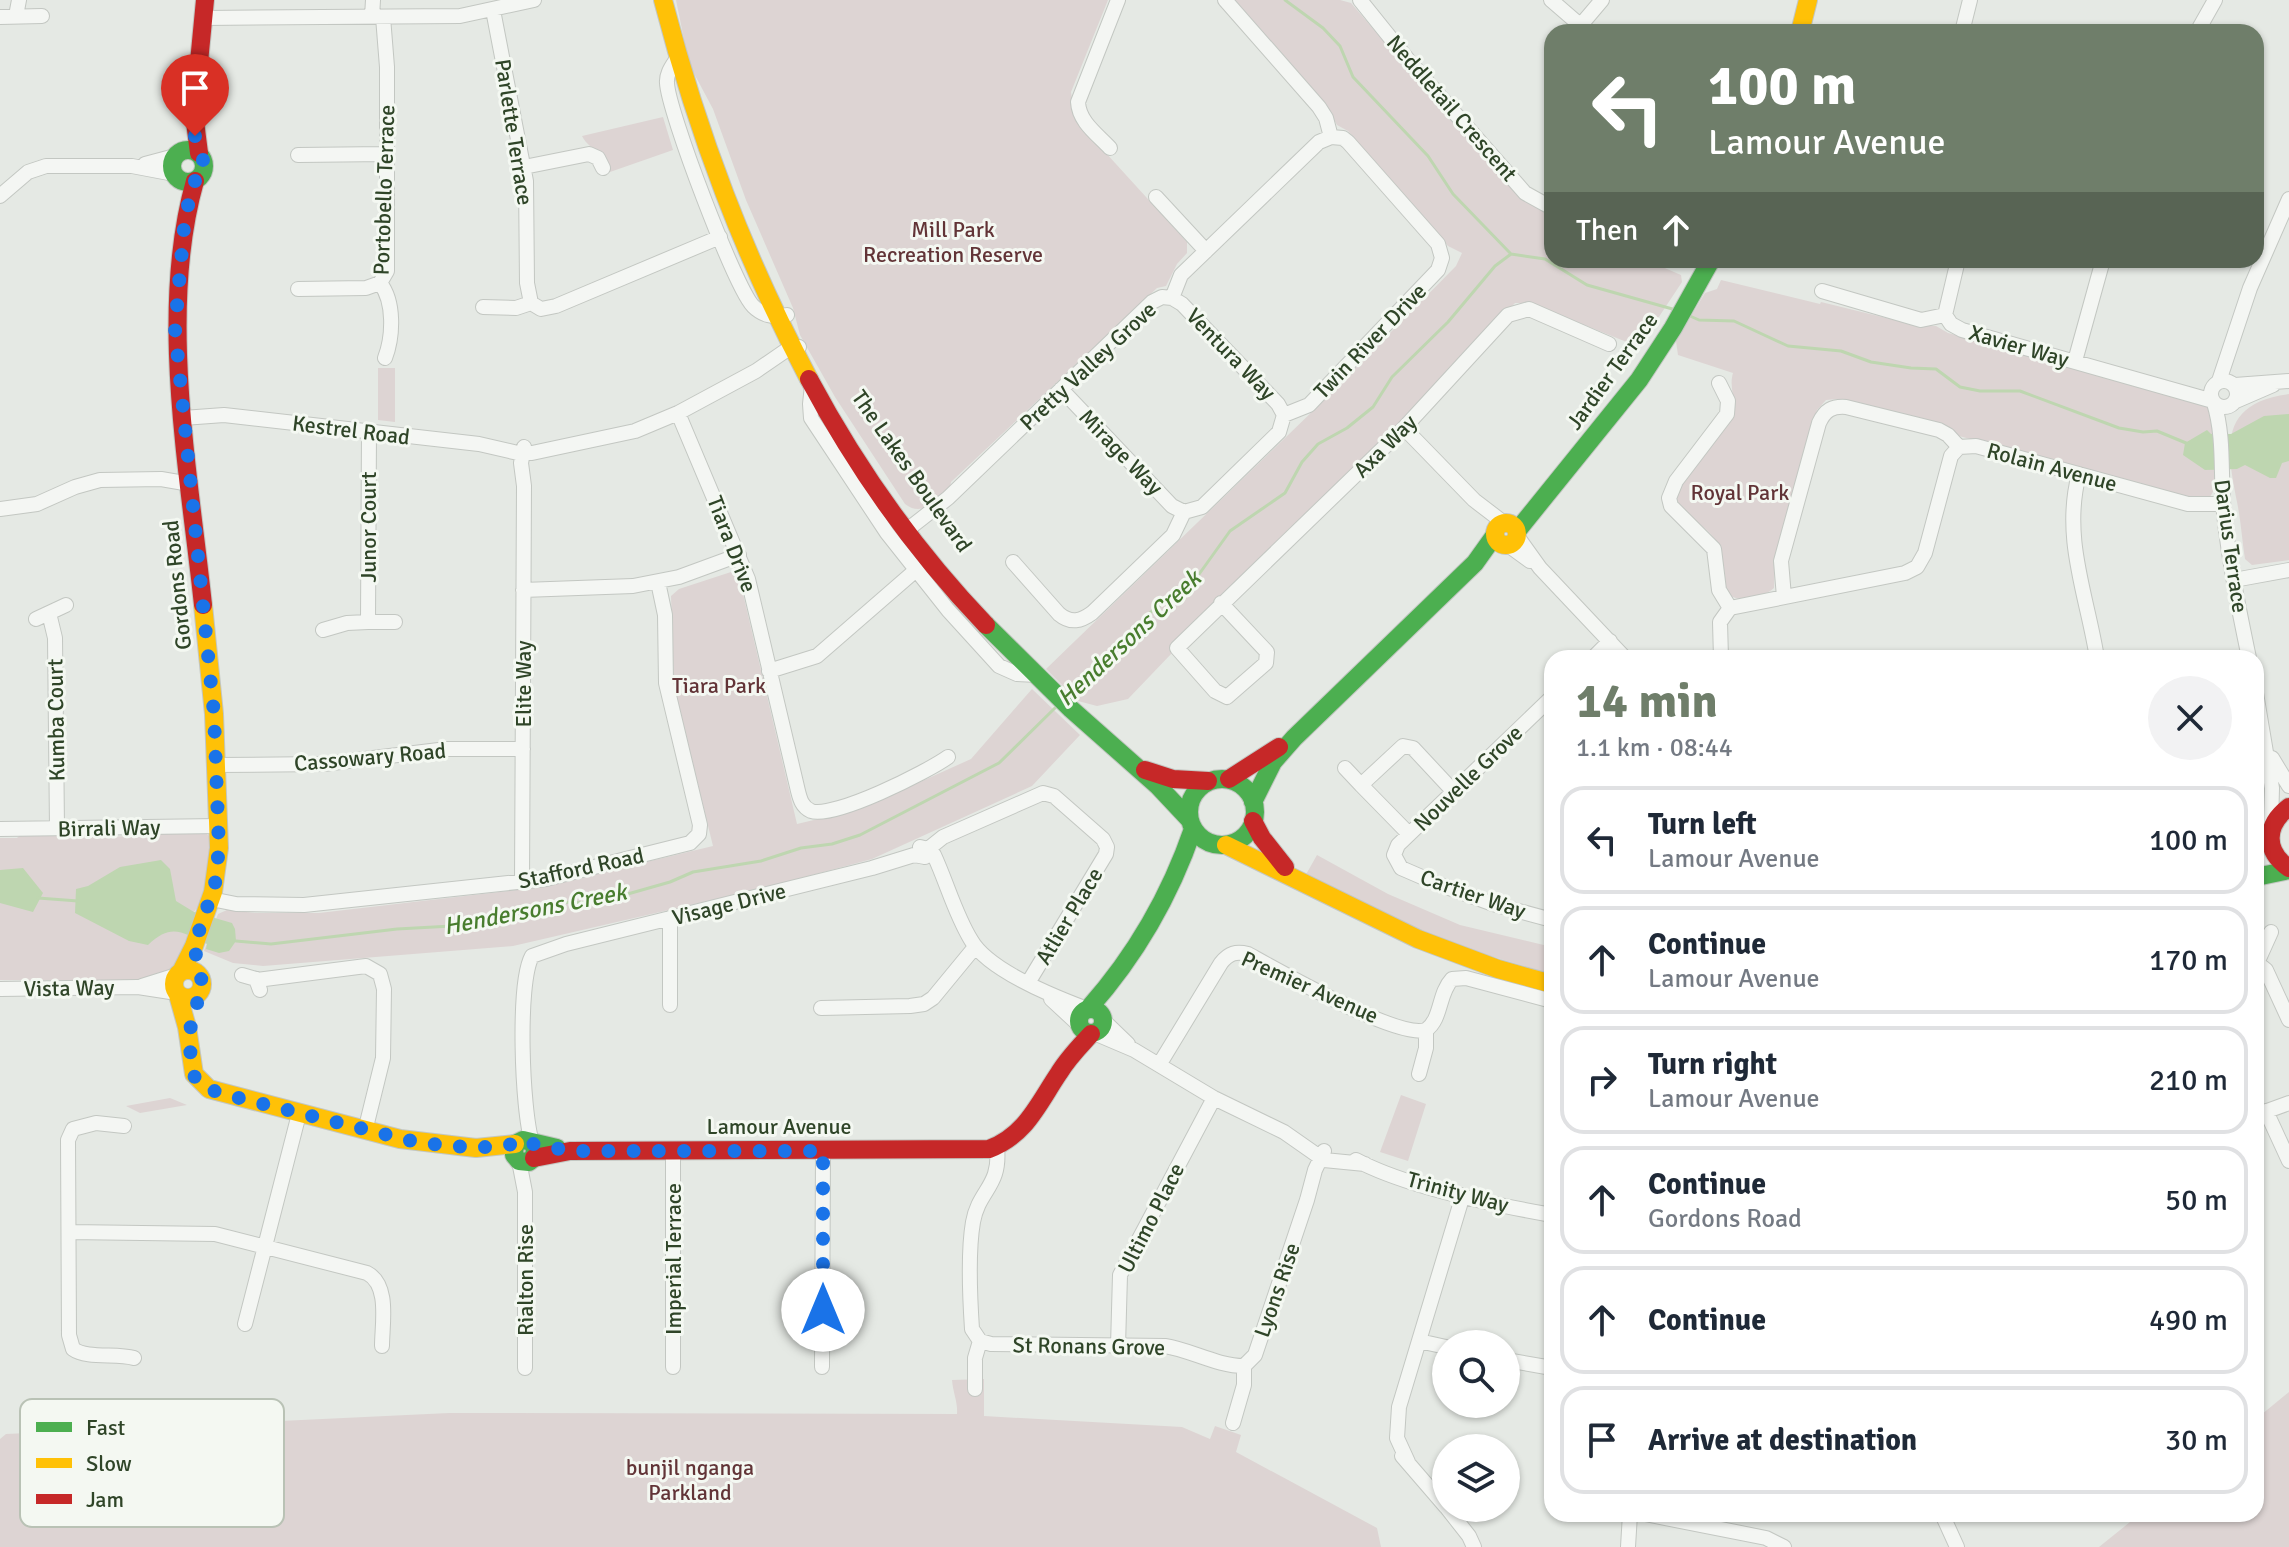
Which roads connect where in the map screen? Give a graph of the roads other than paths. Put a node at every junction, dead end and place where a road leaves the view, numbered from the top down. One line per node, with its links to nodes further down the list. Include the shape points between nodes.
1 (19, 0): 17 (street)
2 (373, 0): 20 (street)
3 (381, 0): 20 (street)
4 (534, 0): 16 (street)
5 (663, 0): 26 (street, The Lakes Boulevard)
6 (673, 0): 26 (street, The Lakes Boulevard)
7 (1118, 0): 28 (street, via 1078,102 1084,121)
8 (1225, 0): 27 (street, via 1319,107)
9 (1360, 0): 37 (street, Neddletail Crescent, via 1525,193)
10 (1551, 0): 21 (street)
11 (1602, 0): 22 (street)
12 (1808, 0): 23 (street)
13 (1970, 0): 24 (street)
14 (2215, 0): 25 (street)
15 (204, 9): 20 (street); 31 (street, Gordons Road)
16 (493, 10): 20 (street); 32 (street, Parlette Terrace)
17 (16, 16): 18 (street); 19 (street)
18 (42, 16)
19 (0, 17)
20 (382, 17): 29 (street, Portobello Terrace)
21 (1578, 24)
22 (1587, 24)
23 (1802, 24)
24 (1964, 24)
25 (2202, 24)
26 (679, 55): 38 (street, The Lakes Boulevard, via 667,77 668,89); 52 (street, The Lakes Boulevard, via 722,189)
27 (1331, 137): 39 (street, Pretty Valley Grove, via 1319,142); 66 (street, Twin River Drive, via 1348,142 1396,195 1438,244 1442,262 1309,405)
28 (1110, 148)
29 (386, 154): 30 (street); 45 (street, Portobello Terrace, via 387,271)
30 (298, 155)
31 (184, 166): 35 (street, via 89,167 35,175); 65 (street, Gordons Road, via 175,329)
32 (524, 167): 33 (street, via 589,154); 49 (street, Parlette Terrace)
33 (603, 168)
34 (1156, 197): 39 (street)
35 (0, 198)
36 (2289, 199): 40 (street, Darius Terrace)
37 (1544, 204)
38 (720, 237): 49 (street, via 556,306 541,309); 52 (street, The Lakes Boulevard, via 751,303)
39 (1206, 251): 48 (street, Pretty Valley Grove, via 1181,275)
40 (2264, 255)
41 (1707, 268): 78 (street, Jardier Terrace, via 1619,406)
42 (1956, 268): 51 (street)
43 (2101, 268): 56 (street)
44 (2258, 268): 62 (street, Darius Terrace, via 2234,340)
45 (380, 283): 46 (street); 55 (street, Portobello Terrace, via 389,302)
46 (298, 289)
47 (1822, 291): 51 (street, Xavier Way, via 1921,320)
48 (1172, 298): 60 (street, Pretty Valley Grove, via 1152,302); 66 (street, Ventura Way)
49 (531, 303): 50 (street)
50 (483, 307)
51 (1945, 315): 56 (street, Xavier Way, via 1962,330)
52 (781, 316): 54 (street, The Lakes Boulevard)
53 (1609, 344): 67 (street, Axa Way, via 1529,309 1516,311)
54 (797, 350): 59 (street, The Lakes Boulevard); 64 (street, Kestrel Road); 77 (street, The Lakes Boulevard)
55 (385, 358)
56 (2075, 361): 61 (street, Xavier Way)
57 (2287, 381): 62 (street)
58 (1719, 383): 89 (street, via 1728,401 1727,414 1669,498 1714,549 1719,590)
59 (812, 385): 77 (street, The Lakes Boulevard, via 870,479); 81 (street, The Lakes Boulevard, via 810,412 817,428)
60 (1061, 389): 76 (street, Mirage Way, via 1172,506); 77 (street, Pretty Valley Grove)
61 (2175, 389): 62 (street, Xavier Way); 63 (street, Xavier Way)
62 (2228, 390): 63 (street, Xavier Way, via 2225,408); 69 (street, Darius Terrace)
63 (2214, 402): 69 (street, Darius Terrace)
64 (678, 413): 71 (street, Kestrel Road, via 624,434); 79 (street, Tiara Drive)
65 (182, 414): 68 (street, Kestrel Road); 73 (street, Gordons Road)
66 (1284, 415): 76 (street, Twin River Drive, via 1279,432 1202,507)
67 (1404, 428): 78 (street); 87 (street, Axa Way)
68 (369, 432): 71 (street, Kestrel Road); 90 (street, Junor Court)
69 (2221, 432): 74 (street, Darius Terrace)
70 (1959, 447): 72 (street, Rolain Avenue, via 1976,446); 86 (street, Rolain Avenue, via 1951,456 1917,567); 86 (street, via 1939,430 1846,407 1827,411 1819,423 1781,561)
71 (525, 451): 85 (street, Elite Way)
72 (2079, 474): 74 (street, Rolain Avenue, via 2188,504); 97 (street, via 2072,530)
73 (190, 478): 75 (street, via 100,480 37,504); 107 (street, Gordons Road)
74 (2223, 504): 83 (street, Darius Terrace)
75 (0, 509)
76 (1184, 512): 80 (street, Twin River Drive, via 1173,535 1080,620 1059,614)
77 (911, 527): 100 (street, The Lakes Boulevard)
78 (1506, 534): 93 (street); 103 (street, Jardier Terrace)
79 (739, 555): 84 (street); 99 (street, Tiara Drive)
80 (1013, 562)
81 (916, 570): 99 (street, via 817,656); 100 (street, The Lakes Boulevard, via 999,666)
82 (2289, 570): 83 (street)
83 (2234, 580): 98 (street, Darius Terrace)
84 (658, 582): 85 (street); 132 (street, Stafford Road, via 665,615 666,683 699,834 684,845)
85 (523, 590): 105 (street, Elite Way)
86 (1784, 597): 89 (street, Rolain Avenue)
87 (1221, 603): 87 (street, Axa Way, via 1177,648 1224,697 1266,663 1265,648)
88 (66, 605): 120 (street, Kumba Court, via 42,616 55,638)
89 (1730, 608): 96 (street, via 1719,627)
90 (368, 622): 91 (street); 92 (street)
91 (395, 622)
92 (323, 630)
93 (1610, 641): 94 (street); 95 (street)
94 (1601, 650)
95 (1618, 650)
96 (1720, 650)
97 (2095, 650)
98 (2247, 650)
99 (769, 671): 106 (street, Tiara Drive, via 800,801 808,809 854,803 926,771)
100 (1037, 675): 108 (street, The Lakes Boulevard)
101 (1544, 705): 114 (street, Nouvelle Grove)
102 (2264, 733): 104 (street)
103 (1294, 738): 110 (street, Jardier Terrace); 115 (street, Jardier Terrace, via 1273,762)
104 (2266, 743): 113 (street); 122 (street)
105 (523, 749): 107 (street, Cassowary Road, via 457,749 324,764); 132 (street, Elite Way)
106 (947, 754)
107 (217, 765): 119 (street, Gordons Road)
108 (1138, 767): 111 (street, The Lakes Boulevard, via 1173,779); 118 (street, The Lakes Boulevard)
109 (1345, 768): 112 (street)
110 (1229, 779): 111 (street); 115 (street, via 1244,787)
111 (1208, 781): 118 (street, via 1190,801)
112 (1361, 785): 114 (street, via 1406,746); 123 (street)
113 (2289, 786)
114 (1454, 792): 123 (street, Nouvelle Grove)
115 (1253, 802): 117 (street)
116 (2289, 807): 122 (street, via 2277,815)
117 (1253, 821): 125 (street, via 1243,837); 131 (street, via 1277,859)
118 (1191, 824): 125 (street, via 1208,842); 133 (street)
119 (219, 826): 120 (street, Birrali Way); 134 (street, Gordons Road)
120 (57, 828): 121 (street, Birrali Way)
121 (0, 829)
122 (2270, 830): 124 (street); 129 (street, via 2274,856)
123 (1409, 834): 128 (street, Nouvelle Grove, via 1395,849)
124 (2264, 841)
125 (1222, 845): 131 (street); 133 (street)
126 (1107, 847): 127 (street, Visage Drive, via 1054,796 1043,793 943,837); 147 (street, Atlier Place)
127 (926, 853): 135 (street, Visage Drive); 139 (street)
128 (1397, 863): 136 (street, Cartier Way, via 1466,894)
129 (2289, 869): 130 (street)
130 (2264, 875)
131 (1299, 880): 142 (street, via 1410,936)
132 (522, 882): 134 (street, Stafford Road, via 319,904)
133 (1172, 888): 153 (street)
134 (210, 900): 145 (street, Gordons Road)
135 (670, 918): 140 (street, Visage Drive); 150 (street)
136 (1544, 918)
137 (2271, 932): 138 (street)
138 (2264, 946)
139 (975, 947): 147 (street); 151 (street, via 924,1004)
140 (529, 954): 167 (street, Rialton Rise, via 524,988)
141 (2264, 968): 152 (street)
142 (1503, 969): 144 (street); 146 (street)
143 (242, 975): 164 (street, via 250,975 258,985 366,966 380,974 383,1058)
144 (1544, 976)
145 (182, 982): 148 (street, Vista Way); 155 (street, Lamour Avenue); 155 (street, Lamour Avenue, via 203,987)
146 (1544, 982)
147 (1028, 983): 153 (street)
148 (0, 989)
149 (1544, 999): 154 (street, via 1458,977 1447,983 1435,1022)
150 (670, 1005)
151 (821, 1008)
152 (2289, 1020)
153 (1090, 1021): 156 (street, Trinity Way); 165 (street, via 1024,1129)
154 (1426, 1030): 156 (street, Premier Avenue, via 1409,1031 1383,1021 1237,952 1221,963); 157 (street)
155 (189, 1040): 161 (street, Lamour Avenue, via 190,1069 203,1086)
156 (1159, 1065): 158 (street, Trinity Way)
157 (1419, 1074)
158 (1214, 1098): 169 (street, Trinity Way, via 1304,1138); 180 (street, Ultimo Place, via 1120,1275)
159 (2289, 1103): 160 (street)
160 (2264, 1112)
161 (299, 1114): 164 (street, Lamour Avenue); 174 (street)
162 (2264, 1118): 170 (street)
163 (124, 1126): 173 (street, via 83,1124 70,1134)
164 (365, 1131): 167 (street, Lamour Avenue, via 420,1143)
165 (993, 1148): 168 (street, Lamour Avenue); 176 (street, via 999,1168 976,1211 972,1232 972,1329)
166 (673, 1150): 167 (street, Lamour Avenue); 168 (street, Lamour Avenue); 184 (street, Imperial Terrace)
167 (525, 1151): 187 (street, Rialton Rise)
168 (823, 1151): 185 (street)
169 (1322, 1156): 171 (street, Trinity Way, via 1349,1156); 183 (street, Lyons Rise, via 1321,1172 1255,1355)
170 (2289, 1161)
171 (1463, 1195): 172 (street, Trinity Way); 177 (street)
172 (1544, 1213)
173 (69, 1232): 174 (street, via 196,1232); 181 (street, via 71,1346 79,1353)
174 (265, 1247): 175 (street); 179 (street, via 373,1276 381,1289)
175 (245, 1324)
176 (980, 1341): 180 (street, St Ronans Grove); 188 (street)
177 (1419, 1341): 178 (street); 190 (street, via 1399,1407 1397,1438 1408,1462)
178 (1432, 1344)
179 (382, 1346)
180 (1118, 1346): 183 (street, St Ronans Grove, via 1175,1348)
181 (134, 1358)
182 (1520, 1362): 186 (street)
183 (1244, 1366): 189 (street, Lyons Rise)
184 (673, 1367)
185 (822, 1367)
186 (1544, 1367)
187 (525, 1368)
188 (975, 1389)
189 (1233, 1423)
190 (1432, 1491)
191 (1458, 1522): 195 (street)
192 (1630, 1522): 196 (street)
193 (1685, 1522): 197 (street, via 1766,1538)
194 (1946, 1522): 198 (street)
195 (1474, 1547)
196 (1628, 1547)
197 (1784, 1547)
198 (1957, 1547)

